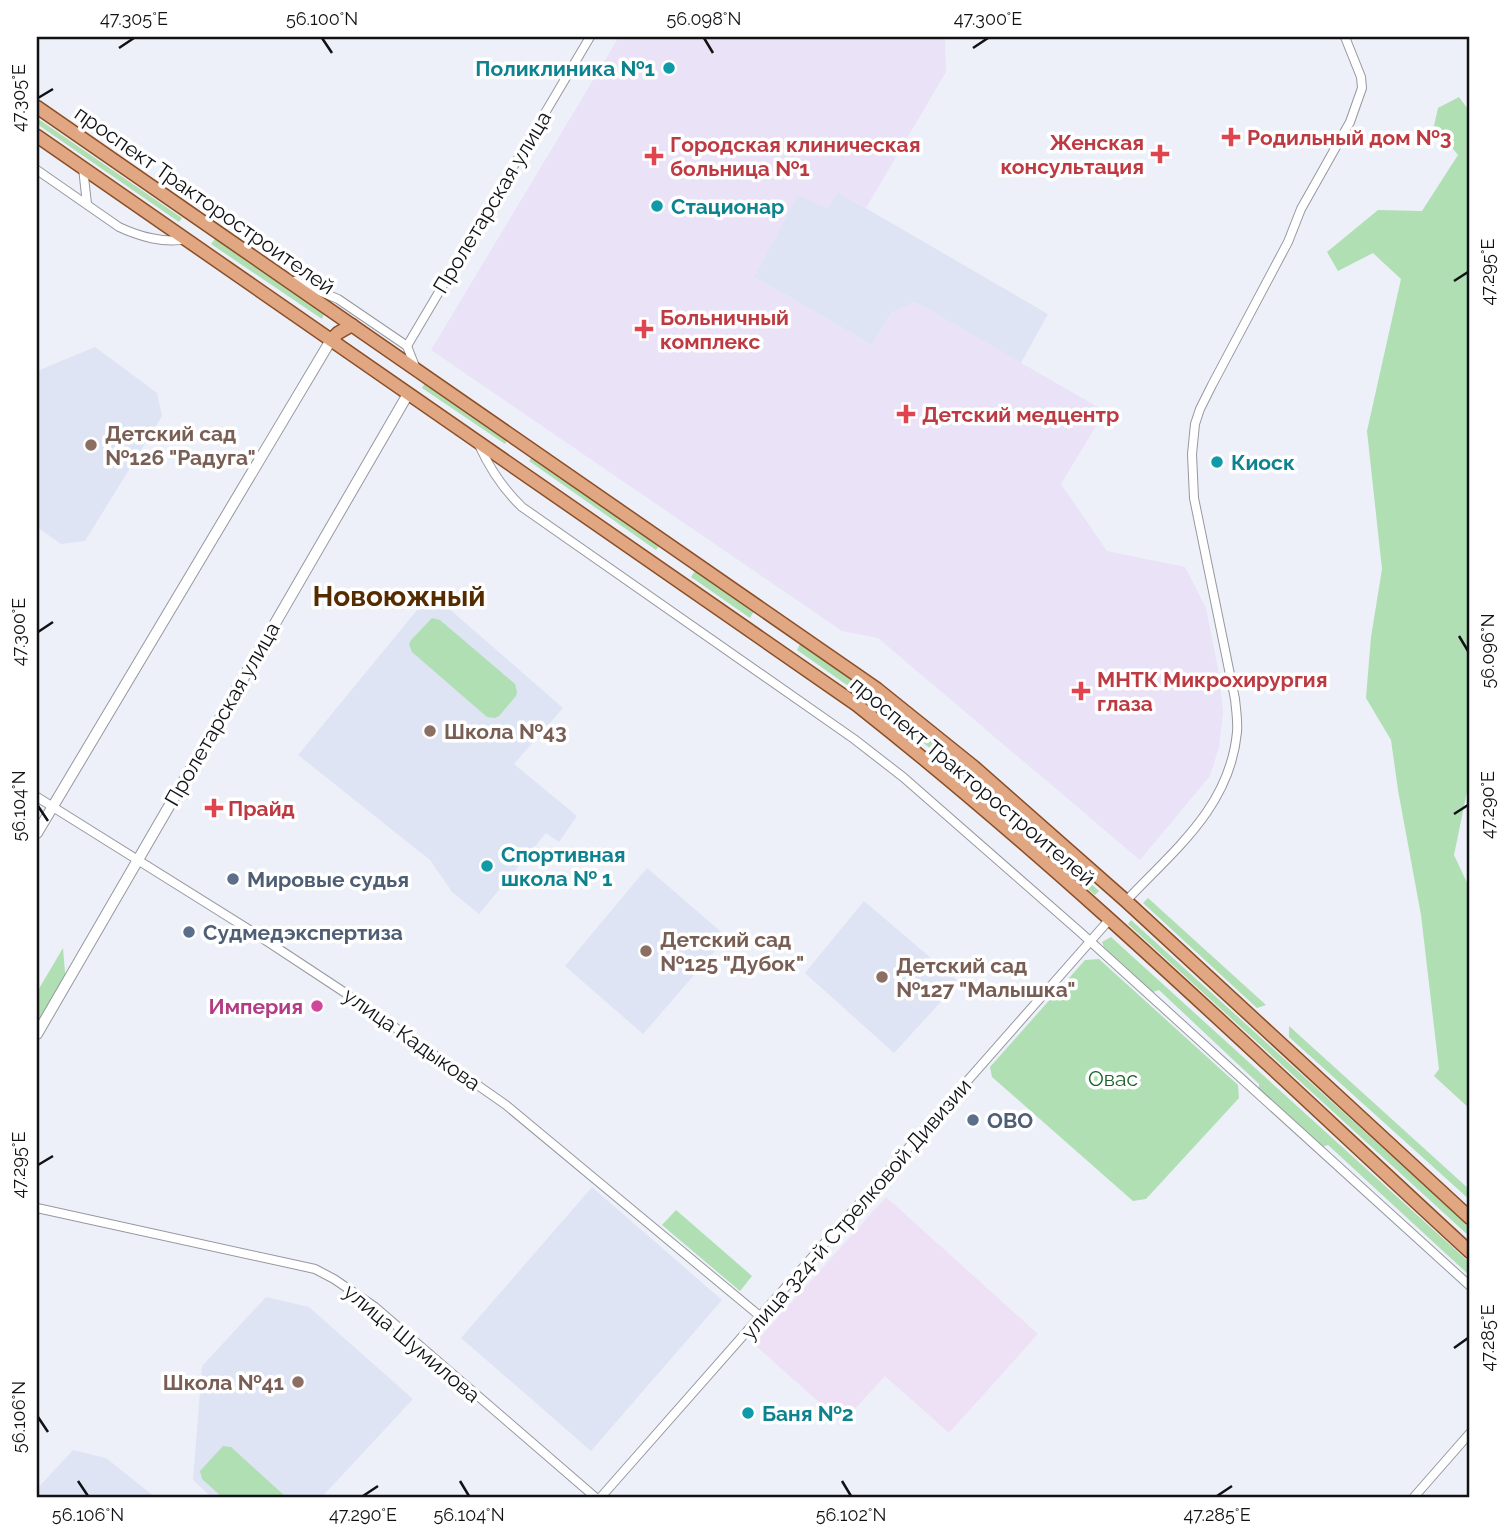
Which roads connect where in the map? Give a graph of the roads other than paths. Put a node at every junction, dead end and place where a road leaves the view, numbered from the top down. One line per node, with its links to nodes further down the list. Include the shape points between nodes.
1 (590, 37): 12 (street, Пролетарская улица)
2 (1345, 37): 26 (street, via 1361,77 1355,110 1195,424 1194,498 1236,699 1233,755 1216,801 1202,821)
3 (37, 107): 9 (main road, проспект Тракторостроителей)
4 (37, 136): 5 (main road, проспект Тракторостроителей)
5 (83, 168): 7 (street); 8 (main road, проспект Тракторостроителей)
6 (37, 170): 7 (street, проспект Тракторостроителей)
7 (87, 204): 8 (street, проспект Тракторостроителей, via 130,232 173,242)
8 (186, 239): 11 (main road, проспект Тракторостроителей)
9 (276, 272): 10 (main road, проспект Тракторостроителей); 12 (street, via 338,299)
10 (352, 325): 11 (main road); 13 (main road, проспект Тракторостроителей)
11 (331, 340): 14 (main road, проспект Тракторостроителей); 23 (street)
12 (407, 346): 13 (street)
13 (416, 369): 14 (main road); 16 (main road, проспект Тракторостроителей)
14 (408, 394): 15 (main road, проспект Тракторостроителей); 25 (street, Пролетарская улица)
15 (478, 442): 17 (main road, проспект Тракторостроителей); 28 (street, via 493,475 522,507 854,739)
16 (521, 442): 17 (main road); 18 (main road, проспект Тракторостроителей)
17 (508, 462): 19 (main road, проспект Тракторостроителей)
18 (680, 552): 19 (main road); 20 (main road, проспект Тракторостроителей)
19 (666, 572): 21 (main road, проспект Тракторостроителей)
20 (792, 630): 21 (main road); 26 (main road, проспект Тракторостроителей, via 930,730)
21 (778, 650): 27 (main road, проспект Тракторостроителей, via 909,746)
22 (37, 797): 23 (street, улица Кадыкова)
23 (52, 807): 24 (street); 25 (street, улица Кадыкова)
24 (37, 833)
25 (137, 862): 29 (street, Пролетарская улица); 34 (street, улица Кадыкова, via 327,980 495,1097)
26 (1126, 901): 27 (main road); 31 (main road, проспект Тракторостроителей)
27 (1109, 920): 28 (street, улица 324-й Стрелковой Дивизии); 32 (main road, проспект Тракторостроителей)
28 (1090, 941): 33 (street); 34 (street, улица 324-й Стрелковой Дивизии)
29 (37, 1034)
30 (37, 1208): 36 (street, улица Шумилова, via 315,1269 376,1307)
31 (1470, 1218)
32 (1470, 1252)
33 (1470, 1286)
34 (761, 1317): 37 (street, улица 324-й Стрелковой Дивизии)
35 (1470, 1433): 38 (street)
36 (595, 1497)
37 (601, 1497)
38 (1413, 1497)

